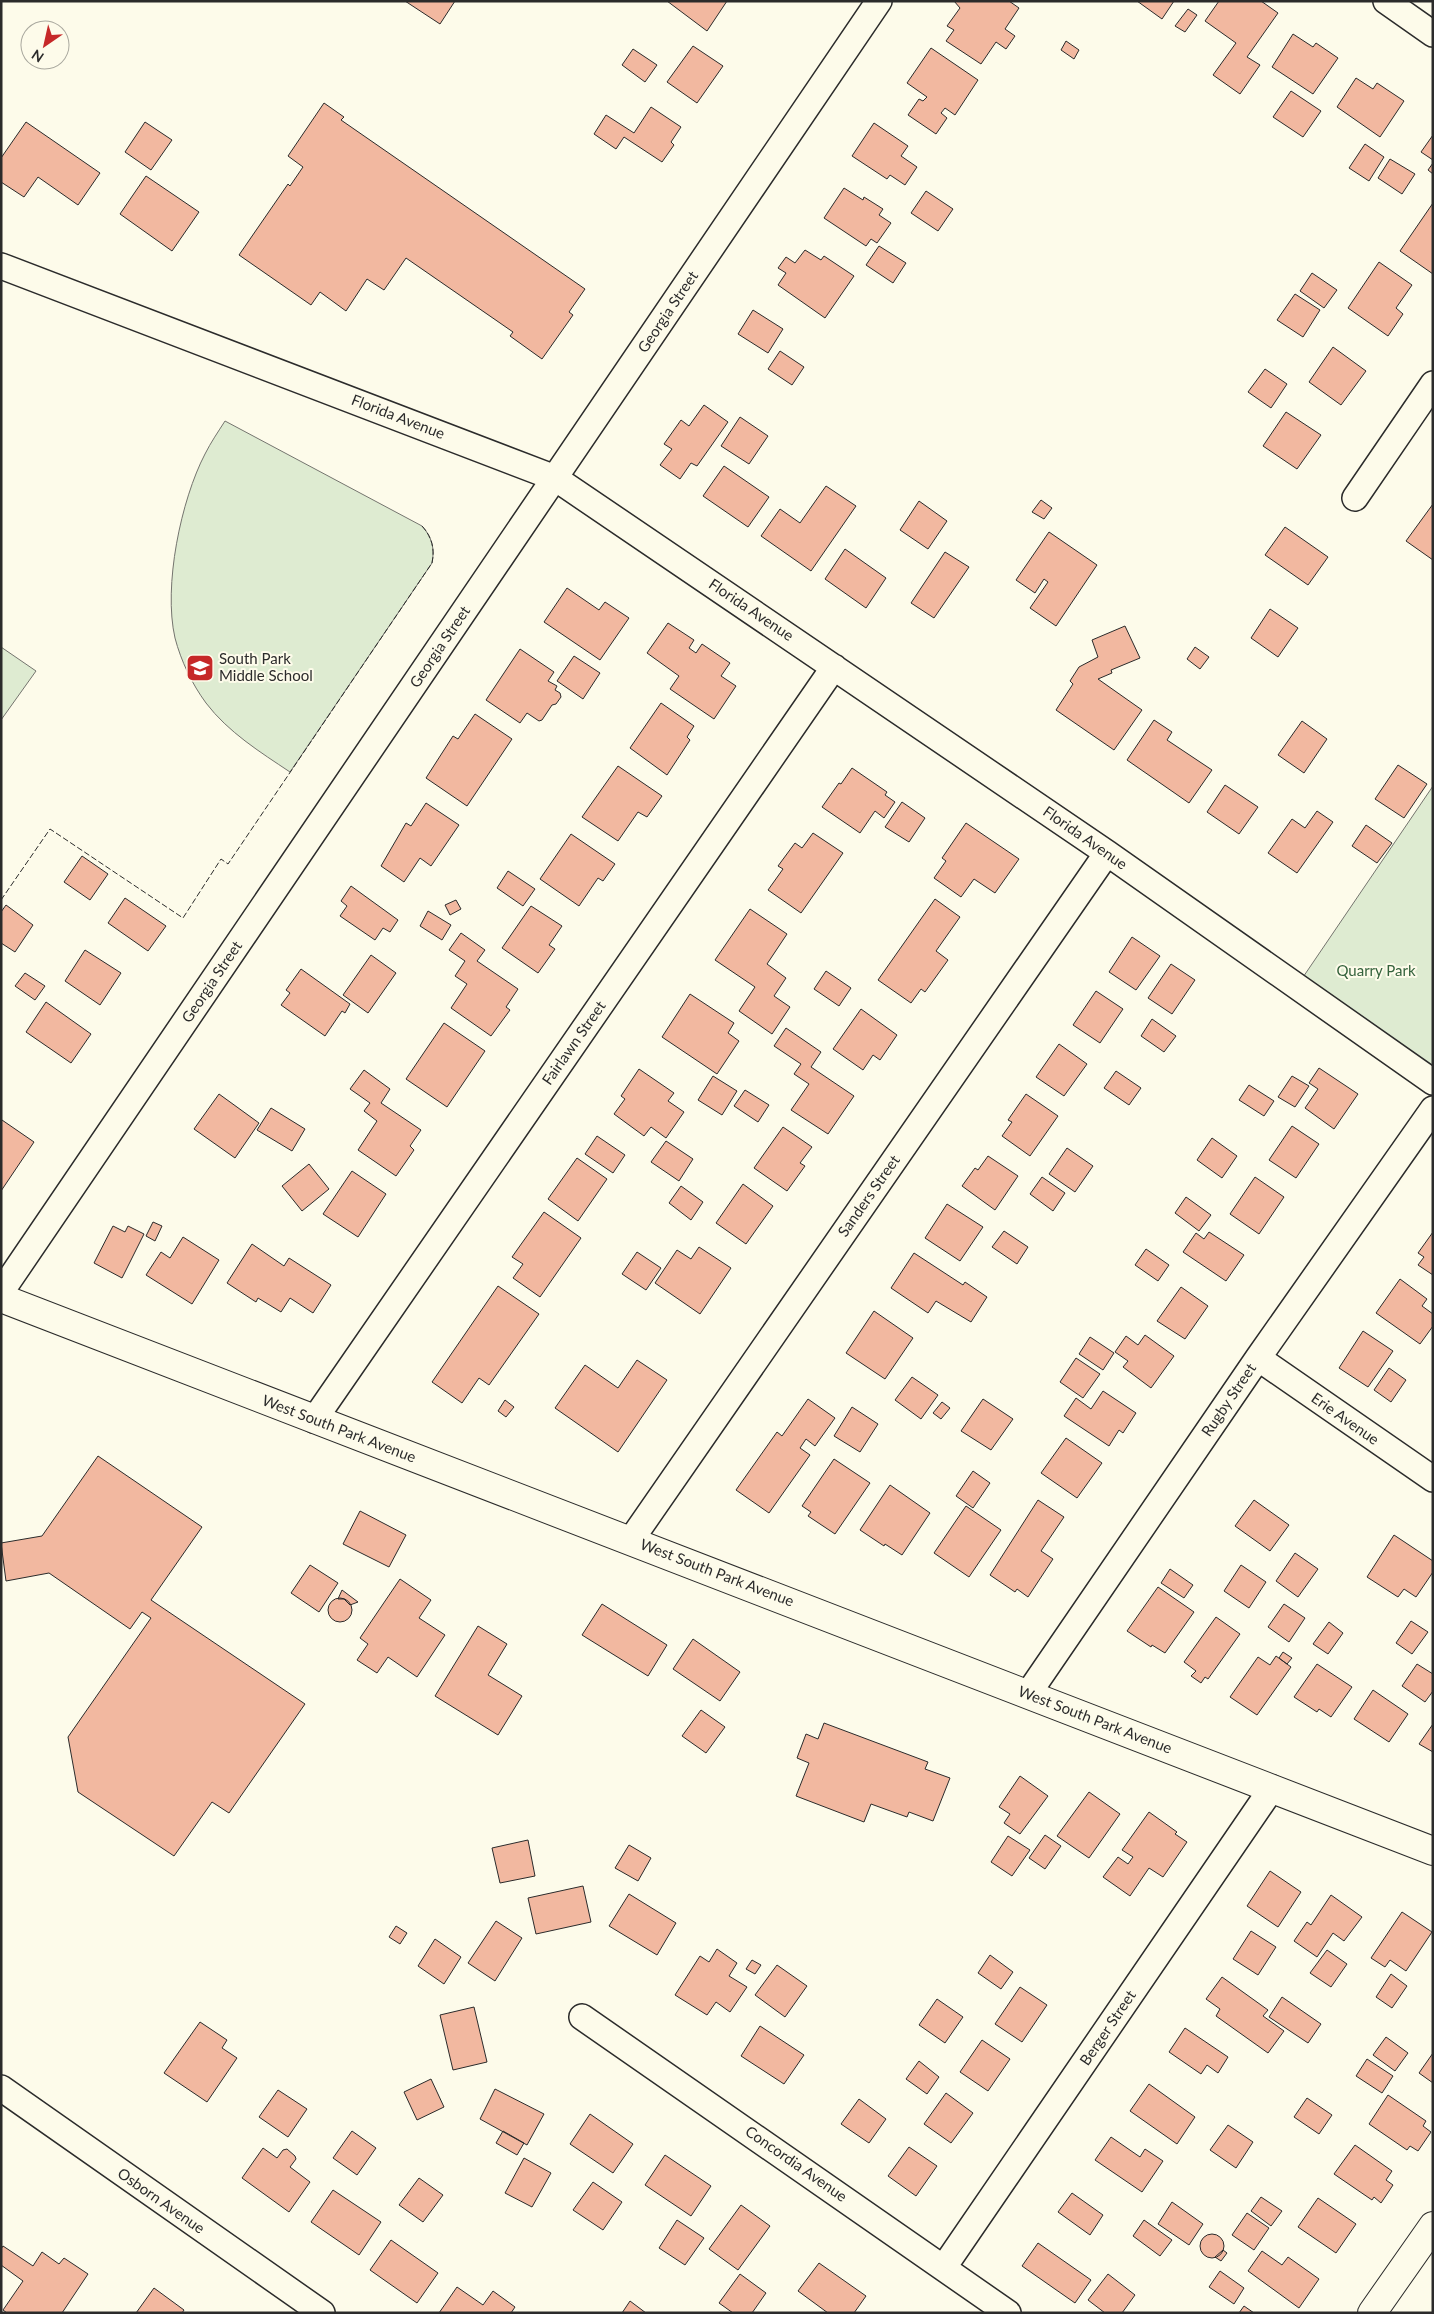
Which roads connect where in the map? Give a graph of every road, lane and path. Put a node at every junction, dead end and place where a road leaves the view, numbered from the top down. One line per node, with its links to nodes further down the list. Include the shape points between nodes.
1 (879, 1): 6 (street, Georgia Street)
2 (1386, 1): 3 (street)
3 (1433, 34)
4 (1, 266): 6 (street, Florida Avenue)
5 (1433, 384): 7 (street)
6 (555, 478): 8 (street, Florida Avenue); 12 (street, Georgia Street)
7 (1355, 498)
8 (834, 667): 9 (street, Florida Avenue); 15 (street, Fairlawn Street)
9 (1107, 853): 10 (street, Florida Avenue); 17 (street, Sanders Street)
10 (1433, 1082)
11 (1433, 1109): 14 (street, Rugby Street)
12 (1, 1292)
13 (1, 1298): 15 (main road, West South Park Avenue)
14 (1258, 1358): 16 (street, Erie Avenue); 18 (street, Rugby Street)
15 (314, 1420): 17 (main road, West South Park Avenue)
16 (1433, 1479)
17 (630, 1540): 18 (main road, West South Park Avenue)
18 (1028, 1694): 19 (main road, West South Park Avenue)
19 (1272, 1788): 20 (main road, West South Park Avenue); 24 (street, Berger Street)
20 (1433, 1851)
21 (582, 2017): 24 (street, Concordia Avenue)
22 (1, 2088): 25 (street, Osborn Avenue)
23 (1433, 2226): 27 (main road)
24 (944, 2267): 26 (street, Concordia Avenue)
25 (322, 2313)
26 (1008, 2313)
27 (1372, 2313)

